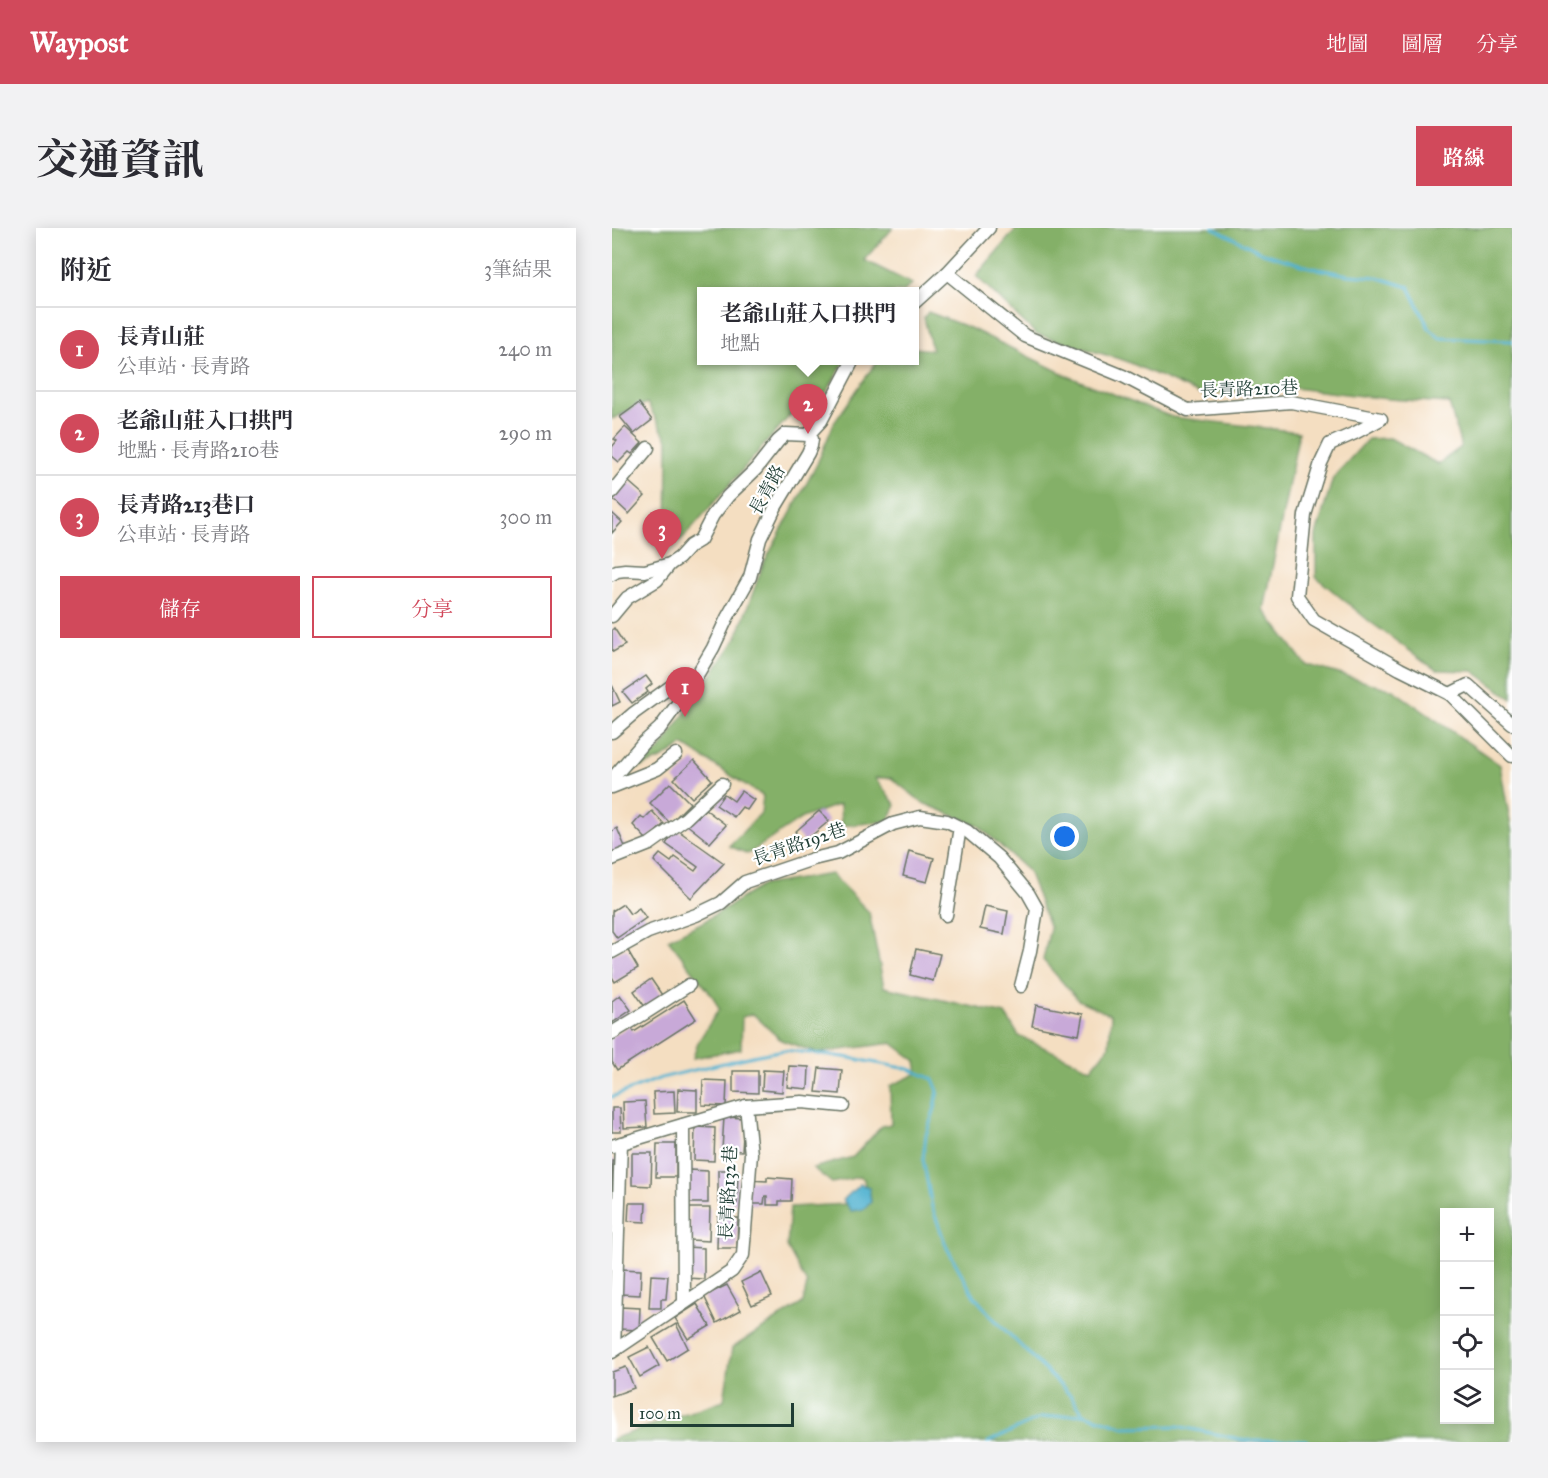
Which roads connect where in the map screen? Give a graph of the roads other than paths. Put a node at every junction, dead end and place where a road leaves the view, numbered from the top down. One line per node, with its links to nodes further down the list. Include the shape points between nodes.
1 (989, 228): 2 (street)
2 (947, 273): 3 (street); 12 (street, 長青路210巷, via 1025,336 1124,375 1188,410 1291,402 1381,418 1330,444 1321,463 1305,515 1297,596 1314,620)
3 (919, 299)
4 (850, 365): 5 (street, via 821,420)
5 (808, 435): 8 (street, 長青路, via 786,434 778,441 713,515 700,540); 11 (street, 長青路, via 811,446 760,539 750,577)
6 (648, 448): 7 (street)
7 (612, 492)
8 (670, 564): 9 (street, 長青路); 10 (street, via 657,580 627,598)
9 (612, 574)
10 (612, 616)
11 (690, 687): 14 (street, via 670,687); 17 (street, 長青路, via 668,719)
12 (1450, 694): 13 (street, via 1468,685); 16 (street, 長青路210巷)
13 (1512, 724)
14 (612, 732)
15 (676, 754): 19 (street, via 657,769)
16 (1512, 756)
17 (612, 779)
18 (722, 784): 21 (street, via 685,819 650,844)
19 (612, 788)
20 (960, 827): 22 (street); 23 (street, 長青路192巷, via 920,817 893,824 838,853 746,882 721,903 648,932); 25 (street, 長青路192巷, via 999,858 1037,909)
21 (612, 859)
22 (946, 915)
23 (612, 952)
24 (689, 986): 26 (street)
25 (1021, 986)
26 (612, 1033)
27 (746, 1106): 28 (street, via 802,1102); 29 (street); 31 (street, 長青路132巷, via 751,1154 743,1255 732,1271)
28 (843, 1106)
29 (683, 1125): 30 (street); 31 (street)
30 (617, 1144): 32 (street)
31 (684, 1303): 32 (street, 長青路132巷)
32 (613, 1351)

